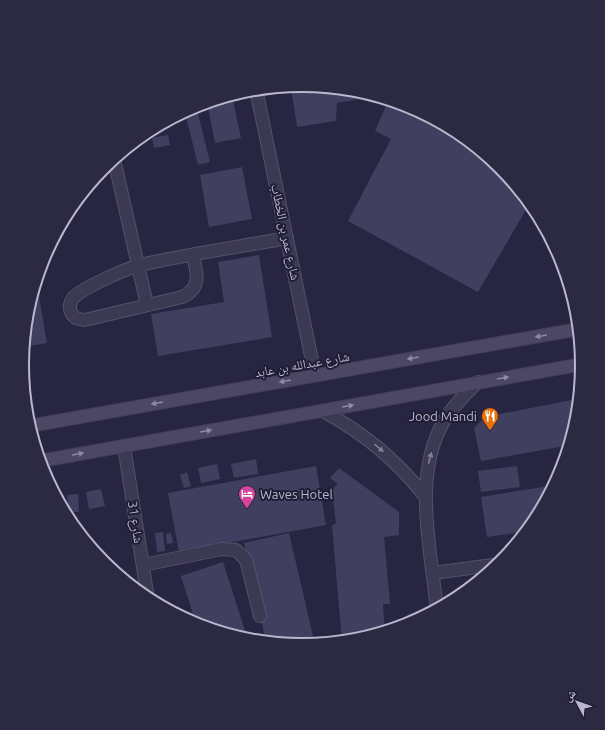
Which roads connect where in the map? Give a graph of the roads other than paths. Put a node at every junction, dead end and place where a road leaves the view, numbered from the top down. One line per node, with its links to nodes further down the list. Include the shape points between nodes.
1 (257, 96): 3 (street, شارع عمر بن الخطاب)
2 (116, 165): 5 (street)
3 (287, 238): 4 (street); 9 (street, شارع عمر بن الخطاب)
4 (193, 256): 5 (street); 6 (street, via 198,276 194,289 182,297)
5 (139, 266): 6 (street); 6 (street, via 78,294 70,304 70,310 73,316 84,320)
6 (147, 305)
7 (574, 330): 9 (main road, شارع عبدالله بن عابد, one-way to 9)
8 (576, 365): 10 (main road, one-way to 8)
9 (316, 375): 12 (main road, شارع عبدالله بن عابد, one-way to 12)
10 (478, 382): 11 (main road, one-way to 10); 15 (street, one-way to 10, via 428,464 444,421 459,400)
11 (323, 411): 13 (main road, one-way to 11); 15 (street, one-way to 15, via 369,439 389,456)
12 (36, 425)
13 (124, 446): 14 (main road, one-way to 13); 16 (street, شارع 31)
14 (46, 460)
15 (425, 496): 18 (street)
16 (143, 565): 19 (street, شارع 31); 21 (street, via 222,549 236,550 246,560)
17 (488, 566): 18 (street)
18 (433, 573): 20 (street)
19 (147, 589)
20 (436, 603)
21 (260, 616)

